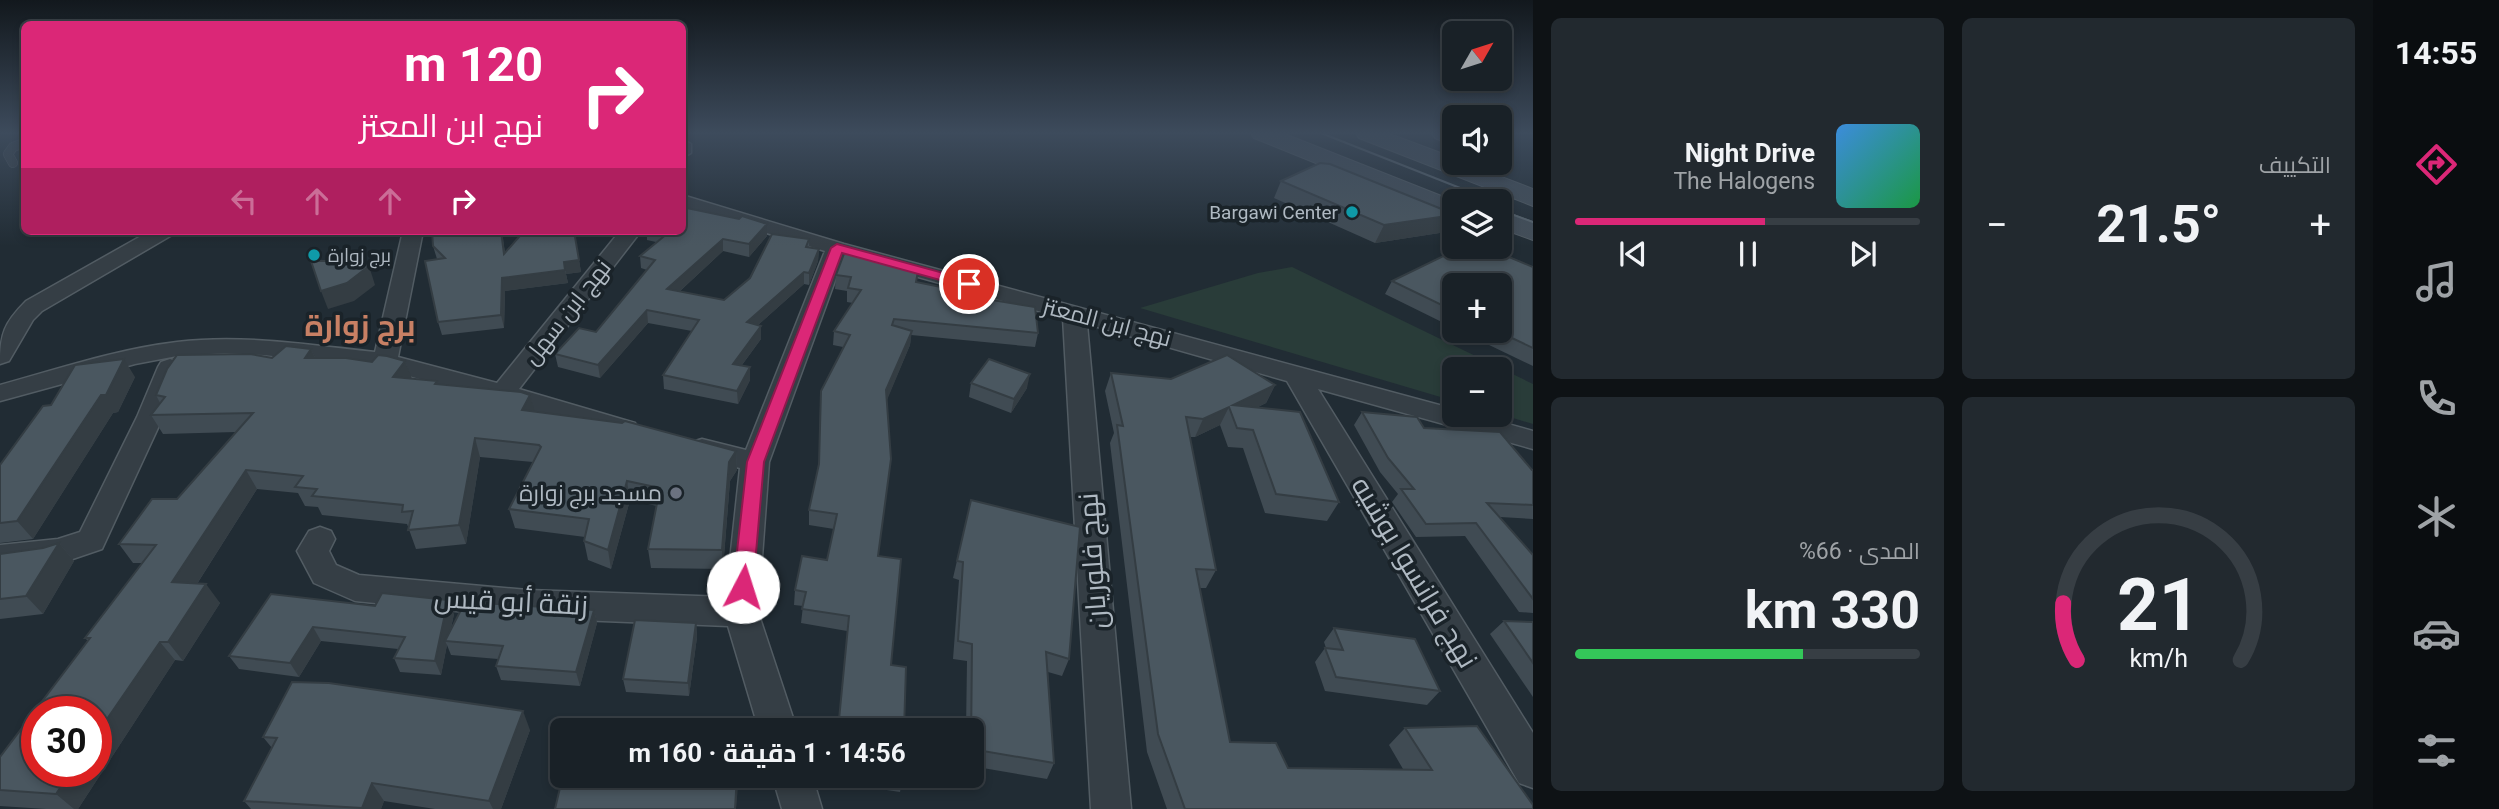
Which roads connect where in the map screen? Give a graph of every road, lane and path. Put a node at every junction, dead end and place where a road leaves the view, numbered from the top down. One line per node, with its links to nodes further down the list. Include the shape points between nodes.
1 (1355, 171): 9 (main road)
2 (1382, 171): 7 (main road)
3 (1475, 171): 6 (main road)
4 (1512, 173): 6 (main road)
5 (1507, 175): 6 (main road)
6 (1527, 189): 10 (main road)
7 (1442, 195)
8 (686, 202): 18 (street, نهج ابن المعتز)
9 (1442, 206)
10 (1533, 212)
11 (1512, 223): 12 (main road)
12 (1533, 232)
13 (158, 235): 21 (street, via 34,306)
14 (412, 235): 22 (street)
15 (628, 235): 25 (street, نهج ابن سهل)
16 (1512, 235): 17 (main road)
17 (1533, 244)
18 (837, 248): 19 (street, نهج ابن المعتز); 29 (street)
19 (1074, 313): 23 (street, نهج ابن المعتز); 37 (street, نهج فلوريان)
20 (177, 349): 22 (street, via 238,346); 24 (street); 31 (street, via 91,540 62,550)
21 (0, 356)
22 (385, 361): 25 (street)
23 (1296, 374): 27 (street, نهج ابن المعتز); 34 (street, نهج فرانسوا بوشيه)
24 (0, 393)
25 (503, 393): 26 (street)
26 (652, 436)
27 (1533, 440)
28 (678, 443): 29 (street)
29 (755, 462): 32 (street)
30 (320, 539): 32 (street, زنقة أبو قيس, via 313,551 325,574 355,589 528,604)
31 (0, 558)
32 (741, 612): 33 (street)
33 (774, 718)
34 (1533, 769)
35 (796, 788): 36 (street)
36 (802, 809)
37 (1111, 809)

